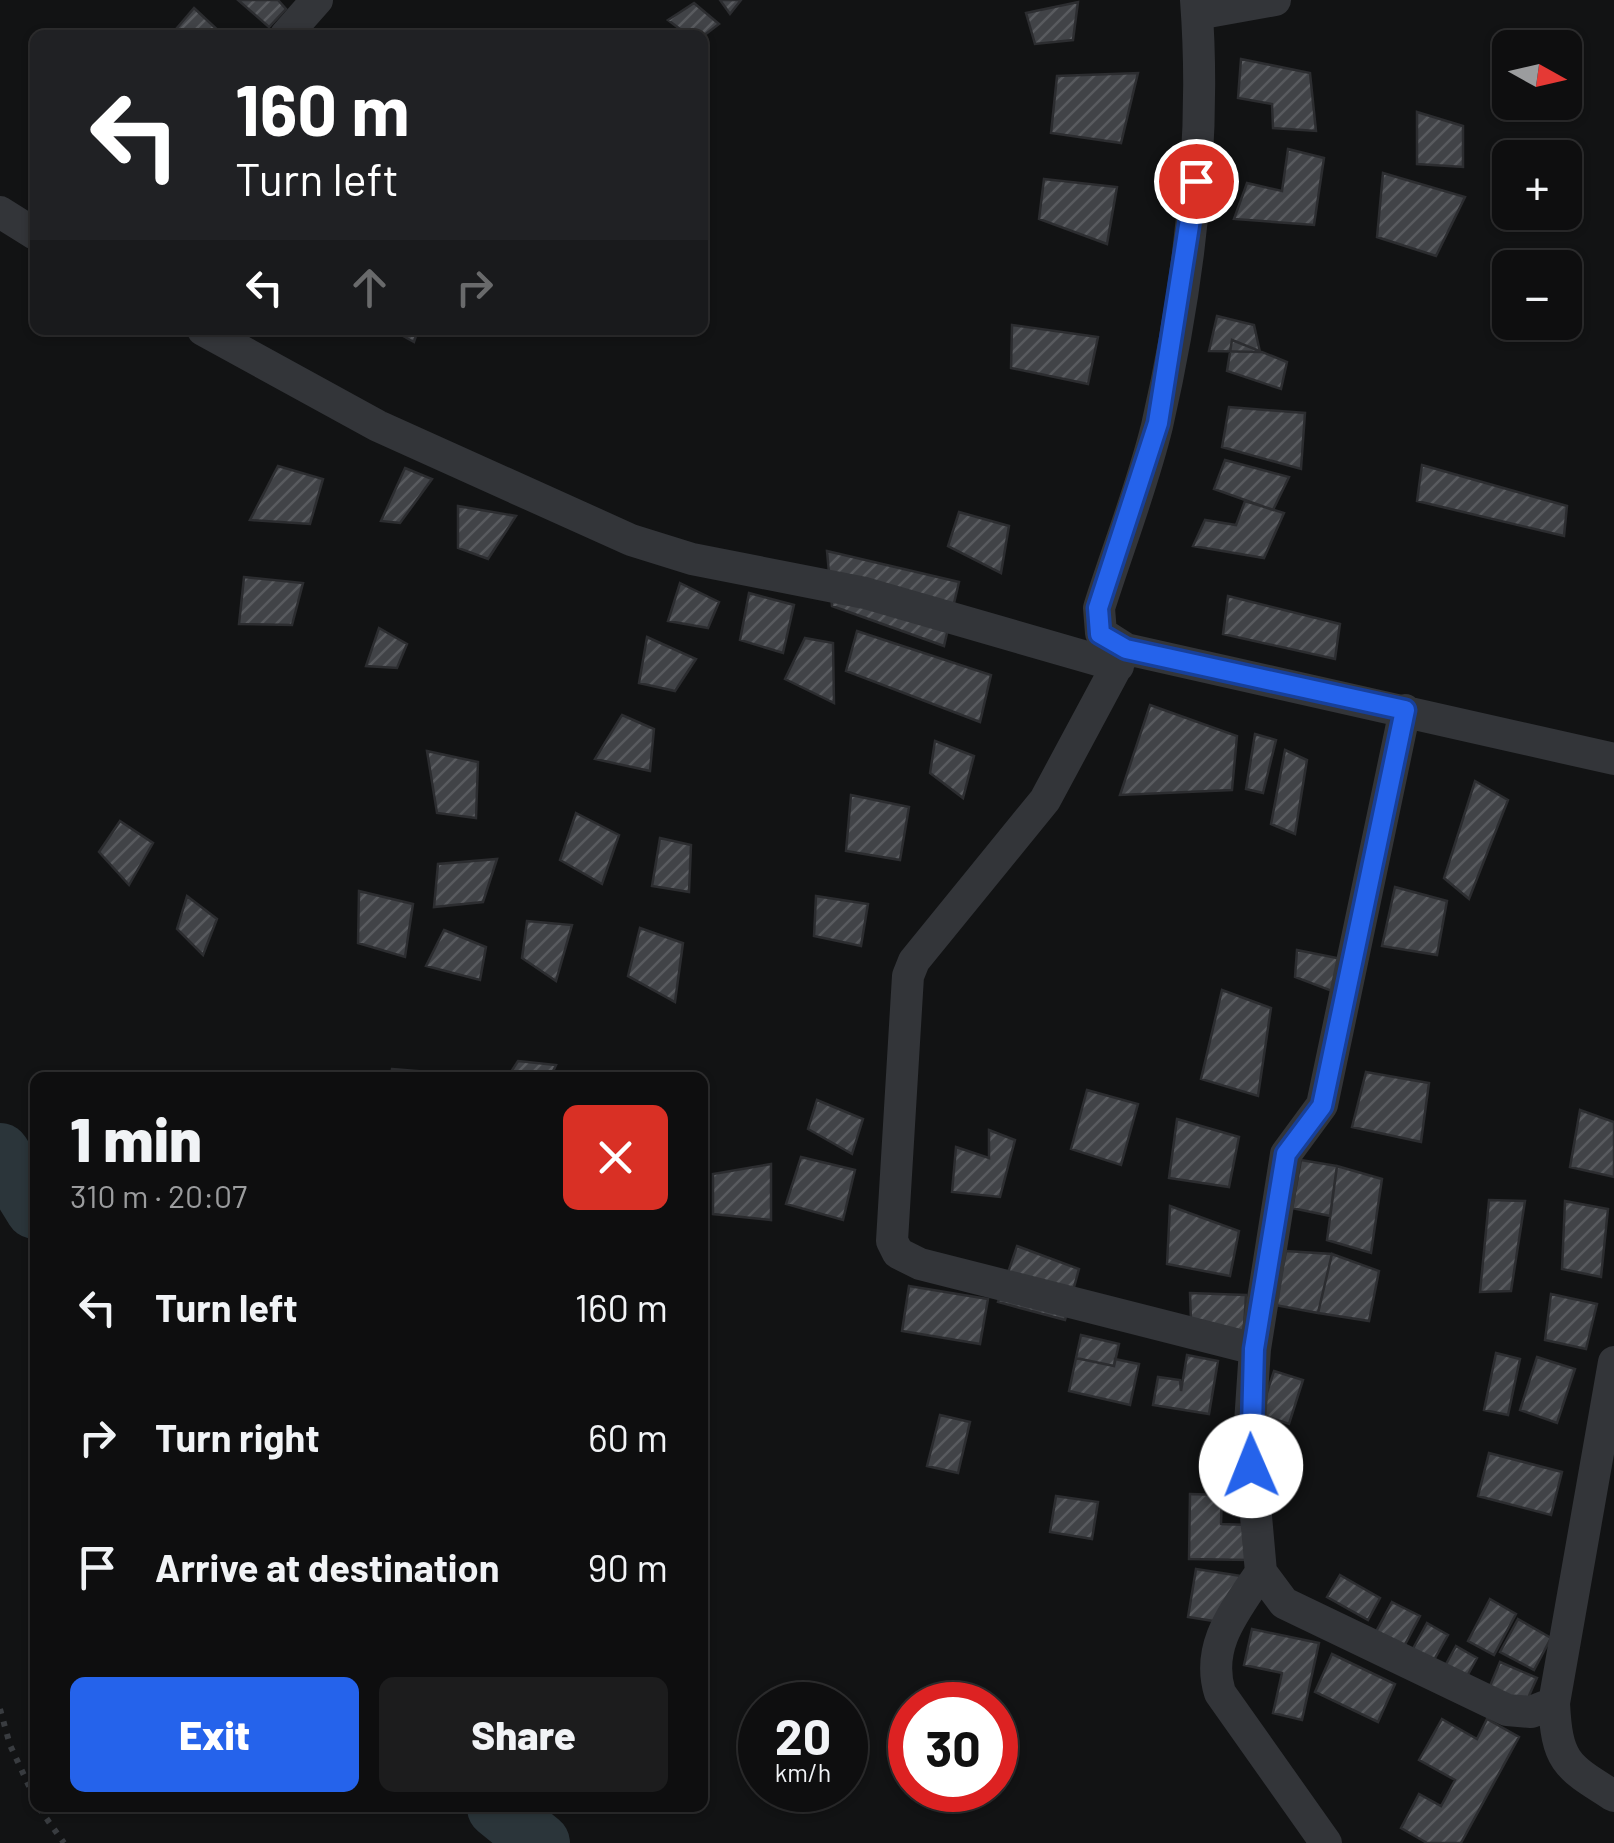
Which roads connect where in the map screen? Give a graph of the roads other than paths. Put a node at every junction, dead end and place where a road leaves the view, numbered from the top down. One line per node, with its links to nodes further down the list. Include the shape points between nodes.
1 (318, 0): 4 (street)
2 (1275, 0): 3 (street)
3 (1196, 7): 8 (street, via 1201,143 1192,219 1158,423 1098,608 1100,634)
4 (291, 30)
5 (0, 212): 6 (street)
6 (30, 231)
7 (212, 335): 8 (street, via 378,426 646,546 864,592)
8 (1122, 658): 9 (street); 11 (street, via 1045,800 914,960 892,1241 898,1253 920,1264)
9 (1405, 710): 10 (street); 11 (street, via 1322,1106 1286,1154)
10 (1614, 759)
11 (1254, 1349): 13 (street, via 1249,1438)
12 (1614, 1362): 14 (street)
13 (1261, 1572): 14 (street, via 1284,1603 1506,1710 1531,1712); 16 (street, via 1224,1629 1214,1674 1220,1693)
14 (1554, 1703): 15 (street, via 1558,1752 1569,1768)
15 (1614, 1796)
16 (1326, 1843)

